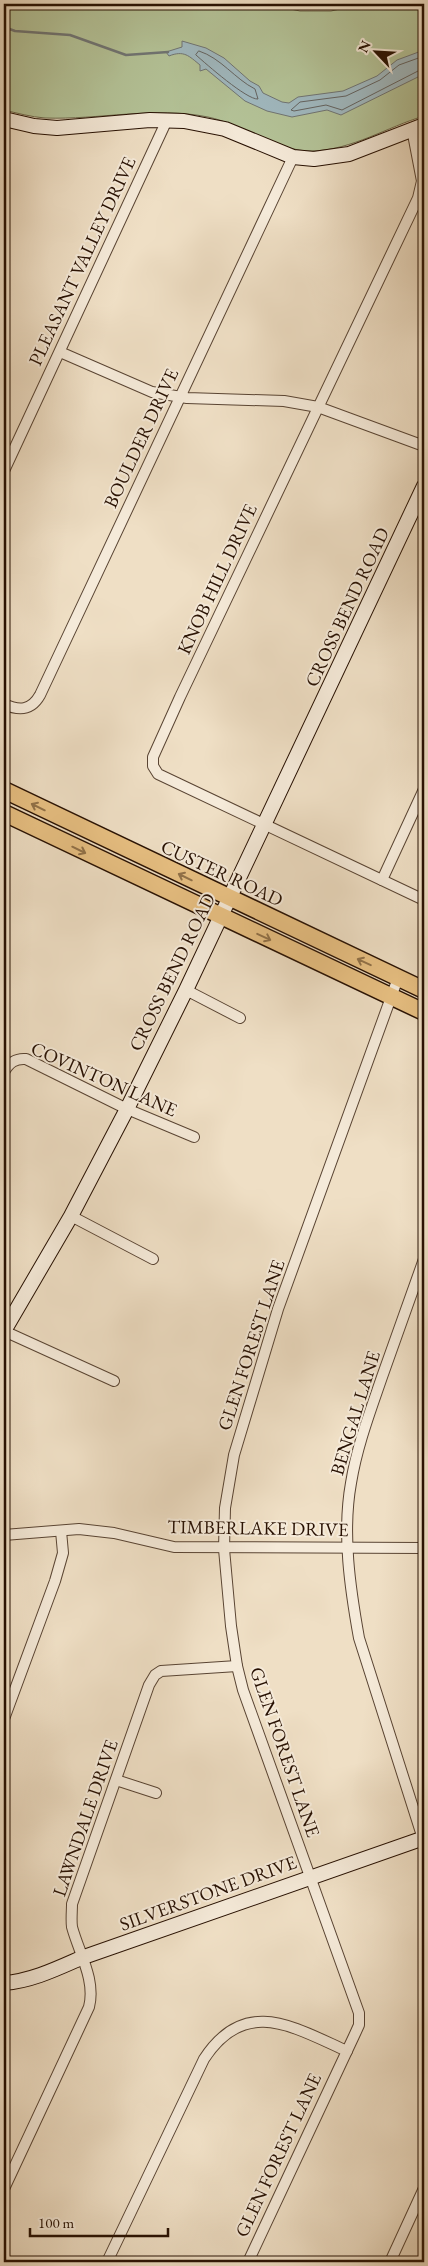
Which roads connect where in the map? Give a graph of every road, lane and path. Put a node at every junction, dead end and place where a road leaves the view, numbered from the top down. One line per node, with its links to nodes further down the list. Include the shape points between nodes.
1 (4, 119): 2 (street, via 57,128)
2 (167, 120): 4 (street, via 225,129); 5 (street, PLEASANT VALLEY DRIVE)
3 (418, 127): 4 (street, via 349,154 314,159); 7 (street, KNOB HILL DRIVE, via 422,181 418,198)
4 (293, 157): 6 (street, BOULDER DRIVE)
5 (60, 352): 6 (street, via 152,392); 9 (street, PLEASANT VALLEY DRIVE)
6 (179, 397): 7 (street, via 284,401); 11 (street, BOULDER DRIVE, via 40,695 25,709)
7 (318, 407): 8 (street); 15 (street, KNOB HILL DRIVE, via 153,758 152,766 158,774)
8 (424, 446)
9 (4, 471)
10 (424, 486): 15 (street, CROSS BEND ROAD)
11 (4, 704)
12 (424, 789): 16 (street)
13 (4, 790): 17 (main road, CUSTER ROAD, one-way to 13)
14 (4, 813): 19 (main road, CUSTER ROAD, one-way to 19)
15 (264, 825): 16 (street, KNOB HILL DRIVE); 17 (street, CROSS BEND ROAD)
16 (382, 880): 18 (street, KNOB HILL DRIVE)
17 (228, 898): 19 (street, CROSS BEND ROAD); 20 (main road, CUSTER ROAD, one-way to 17)
18 (424, 900)
19 (220, 917): 21 (street, CROSS BEND ROAD); 23 (main road, CUSTER ROAD, one-way to 23)
20 (398, 978): 22 (main road, CUSTER ROAD); 23 (street, GLEN FOREST LANE)
21 (186, 990): 25 (street); 27 (street, CROSS BEND ROAD)
22 (424, 990)
23 (390, 996): 24 (main road, CUSTER ROAD); 36 (street, GLEN FOREST LANE, via 278,1309 244,1418 227,1492)
24 (424, 1012)
25 (240, 1018)
26 (4, 1072): 27 (street, COVINTON LANE, via 9,1063 26,1060)
27 (127, 1109): 28 (street, COVINTON LANE); 29 (street, CROSS BEND ROAD)
28 (194, 1137)
29 (71, 1216): 31 (street); 32 (street, CROSS BEND ROAD)
30 (424, 1258): 37 (street, BENGAL LANE, via 356,1455 347,1516)
31 (153, 1259)
32 (4, 1331): 33 (street)
33 (114, 1382)
34 (61, 1531): 35 (street, TIMBERLAKE DRIVE); 36 (street, TIMBERLAKE DRIVE, via 96,1530 174,1547); 40 (street, via 63,1553 55,1581)
35 (4, 1535)
36 (224, 1548): 37 (street, TIMBERLAKE DRIVE); 39 (street, GLEN FOREST LANE)
37 (348, 1548): 38 (street, TIMBERLAKE DRIVE); 44 (street, BENGAL LANE, via 354,1612 360,1638)
38 (424, 1548)
39 (237, 1666): 42 (street, LAWNDALE DRIVE, via 168,1669 155,1674); 45 (street, GLEN FOREST LANE, via 247,1704)
40 (8, 1695): 41 (street)
41 (4, 1720)
42 (116, 1780): 43 (street); 46 (street, LAWNDALE DRIVE, via 72,1904 72,1924)
43 (156, 1793)
44 (424, 1840): 45 (street, SILVERSTONE DRIVE)
45 (309, 1877): 46 (street, SILVERSTONE DRIVE); 48 (street, GLEN FOREST LANE, via 359,2013 359,2025)
46 (81, 1958): 47 (street, SILVERSTONE DRIVE, via 35,1977); 50 (street, LAWNDALE DRIVE, via 92,1996)
47 (4, 1982)
48 (347, 2050): 51 (street, via 293,2028 264,2021 233,2028 220,2037 204,2059); 52 (street, GLEN FOREST LANE)
49 (424, 2188): 53 (street)
50 (4, 2189)
51 (107, 2262)
52 (248, 2262)
53 (390, 2262)

